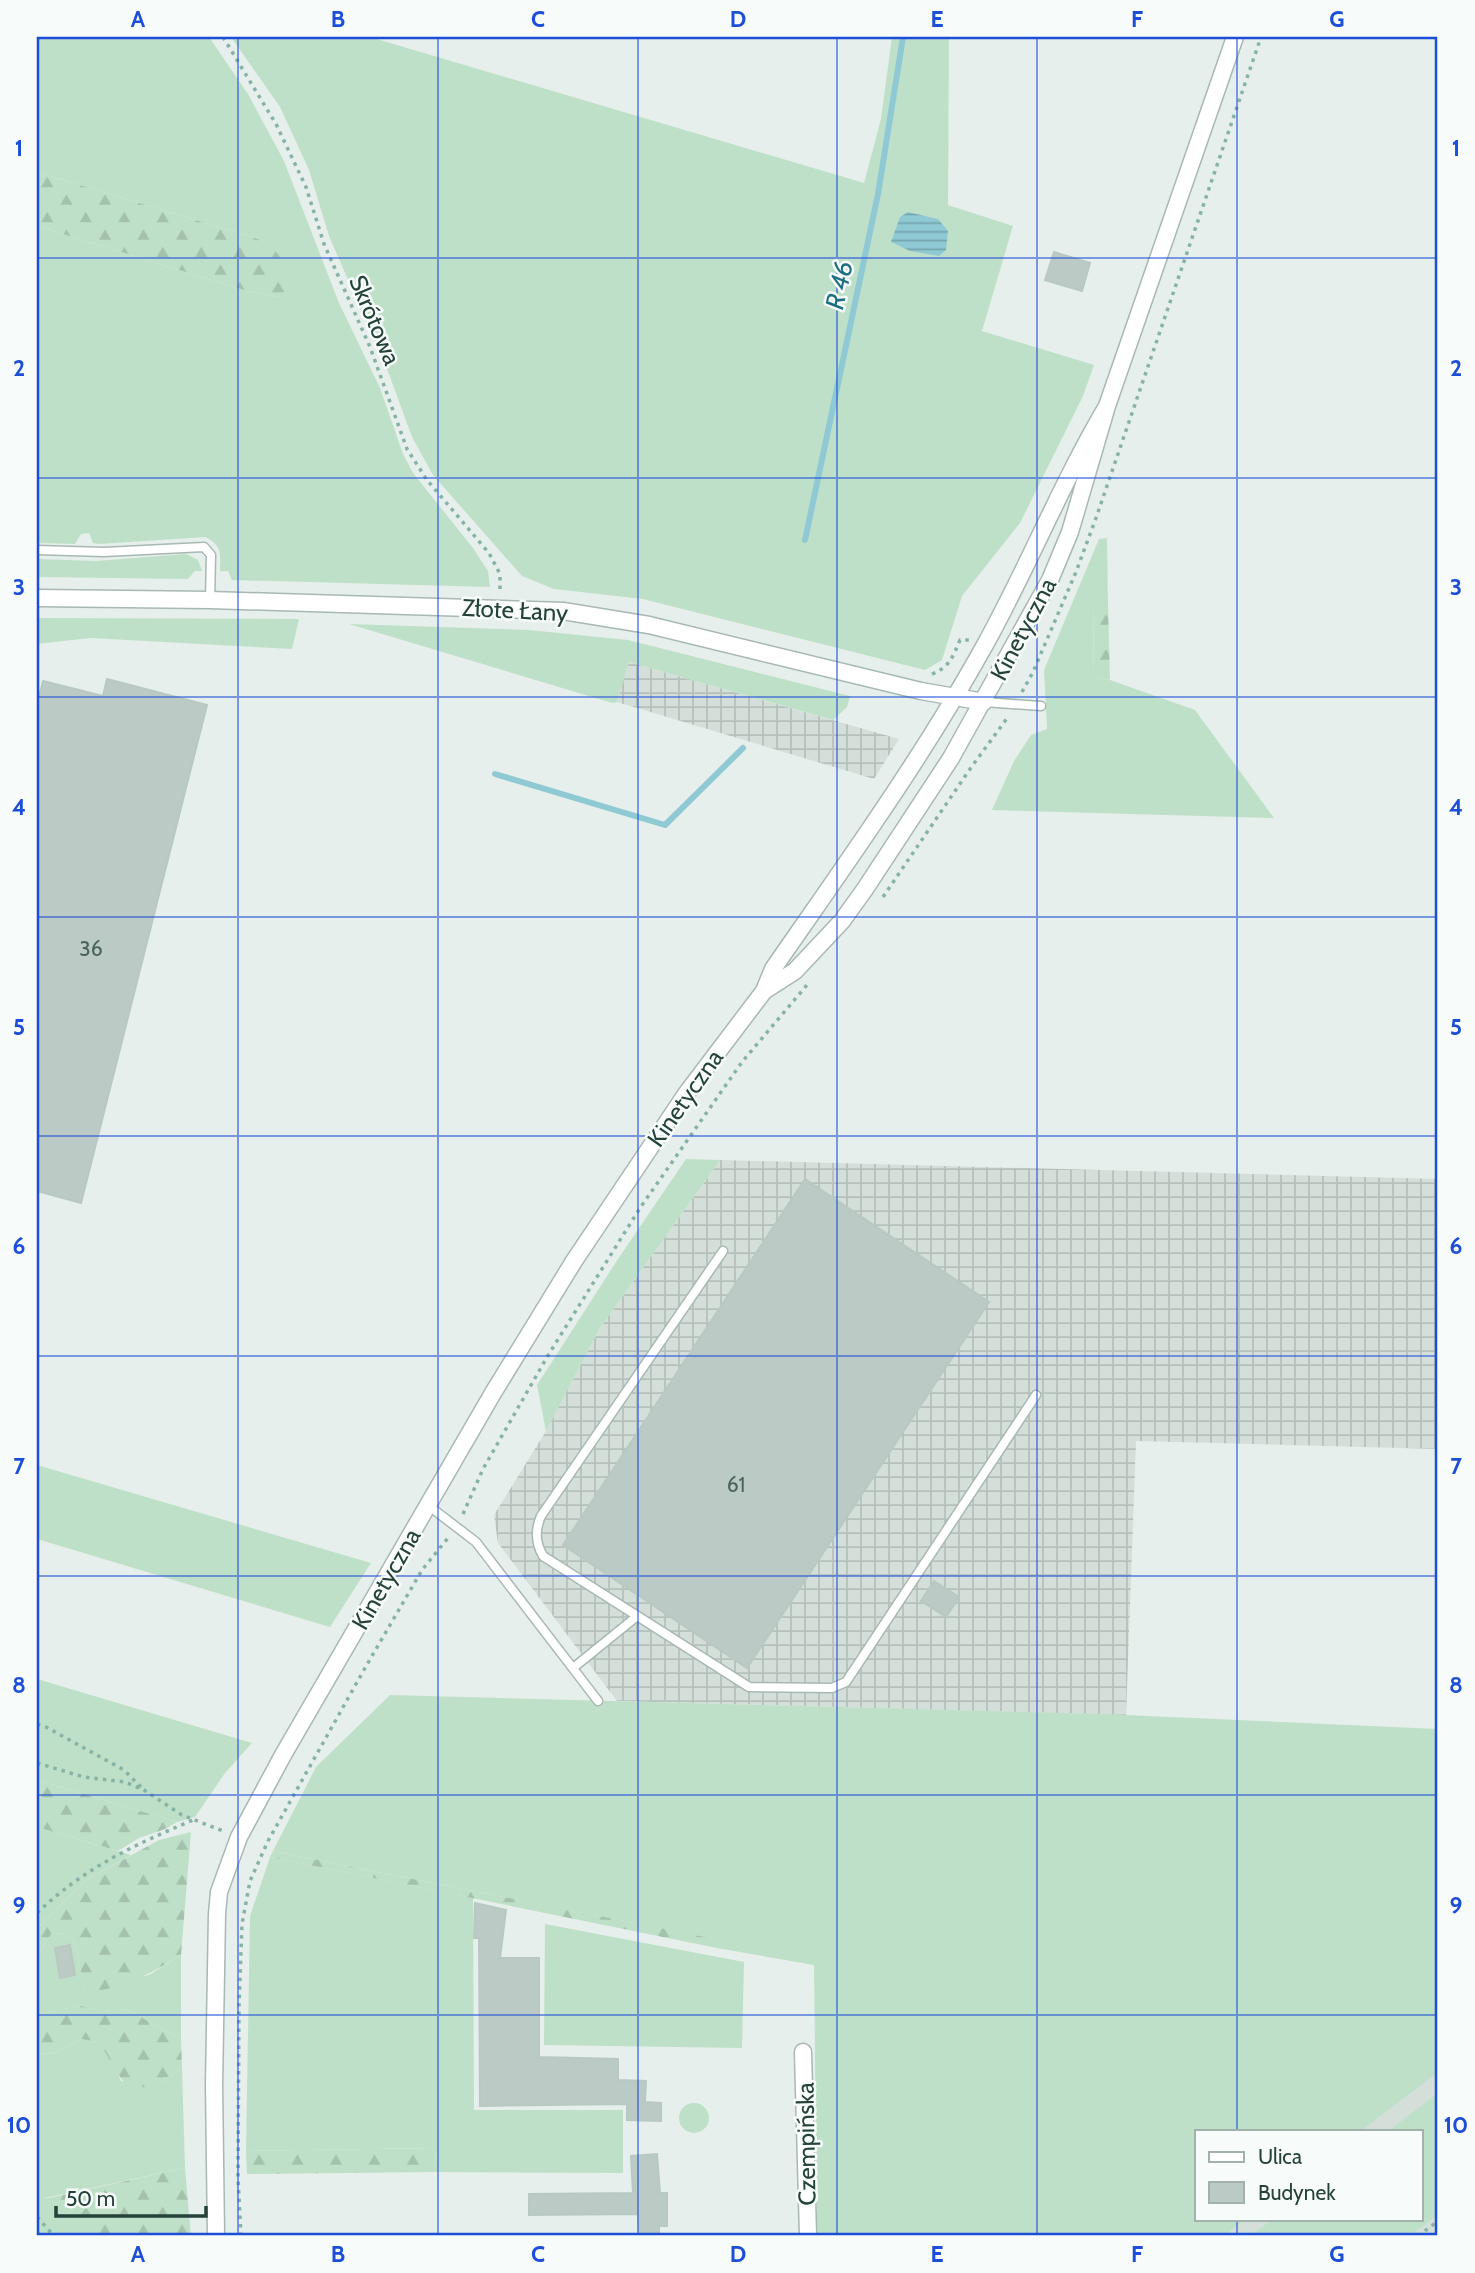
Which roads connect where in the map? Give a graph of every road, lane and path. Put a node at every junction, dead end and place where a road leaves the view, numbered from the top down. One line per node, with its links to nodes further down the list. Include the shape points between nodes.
1 (223, 37): 8 (path, Skrótowa, via 276,124 306,187 324,244 370,347 407,449 427,480 489,552 499,574)
2 (1235, 37): 4 (street, Kinetyczna)
3 (1261, 37): 13 (path, via 1092,529)
4 (1107, 406): 11 (street, Kinetyczna, via 1027,565); 12 (street, Kinetyczna, via 1070,532 1050,580)
5 (37, 550): 7 (lane, via 204,547 211,555)
6 (37, 598): 7 (street, Złote Łany)
7 (210, 600): 8 (street, Złote Łany)
8 (500, 608): 11 (street, Złote Łany, via 563,611 649,625)
9 (975, 641): 10 (path, via 960,640 946,667)
10 (928, 675)
11 (953, 697): 12 (street, Złote Łany); 17 (street, Kinetyczna, via 902,784 773,969)
12 (984, 702): 13 (lane); 17 (street, Kinetyczna, via 928,795 842,921 795,971)
13 (1015, 704): 14 (lane); 15 (path)
14 (1041, 706)
15 (877, 905)
16 (814, 978): 21 (path, via 742,1062 639,1208 547,1357)
17 (764, 992): 20 (street, Kinetyczna, via 686,1094 574,1261)
18 (723, 1251): 22 (lane, via 538,1523 537,1540 543,1556)
19 (1036, 1395): 22 (lane, via 841,1686 749,1687)
20 (429, 1506): 21 (lane); 29 (street, Kinetyczna)
21 (456, 1524): 23 (lane, via 476,1542); 36 (path, via 422,1570 365,1668 250,1881 242,1924 239,2006)
22 (636, 1617): 23 (lane)
23 (573, 1668): 24 (lane)
24 (598, 1700)
25 (37, 1724): 27 (path, via 124,1770)
26 (37, 1763): 27 (path)
27 (144, 1790): 28 (path)
28 (193, 1821): 29 (path); 30 (path, via 101,1863 63,1888)
29 (239, 1837): 35 (street, Kinetyczna, via 219,1892 217,1914)
30 (37, 1913)
31 (803, 2052): 37 (street, Czempińska)
32 (37, 2217): 34 (path)
33 (1438, 2221): 38 (path)
34 (54, 2236)
35 (216, 2236)
36 (241, 2236)
37 (808, 2236)
38 (1418, 2236)

